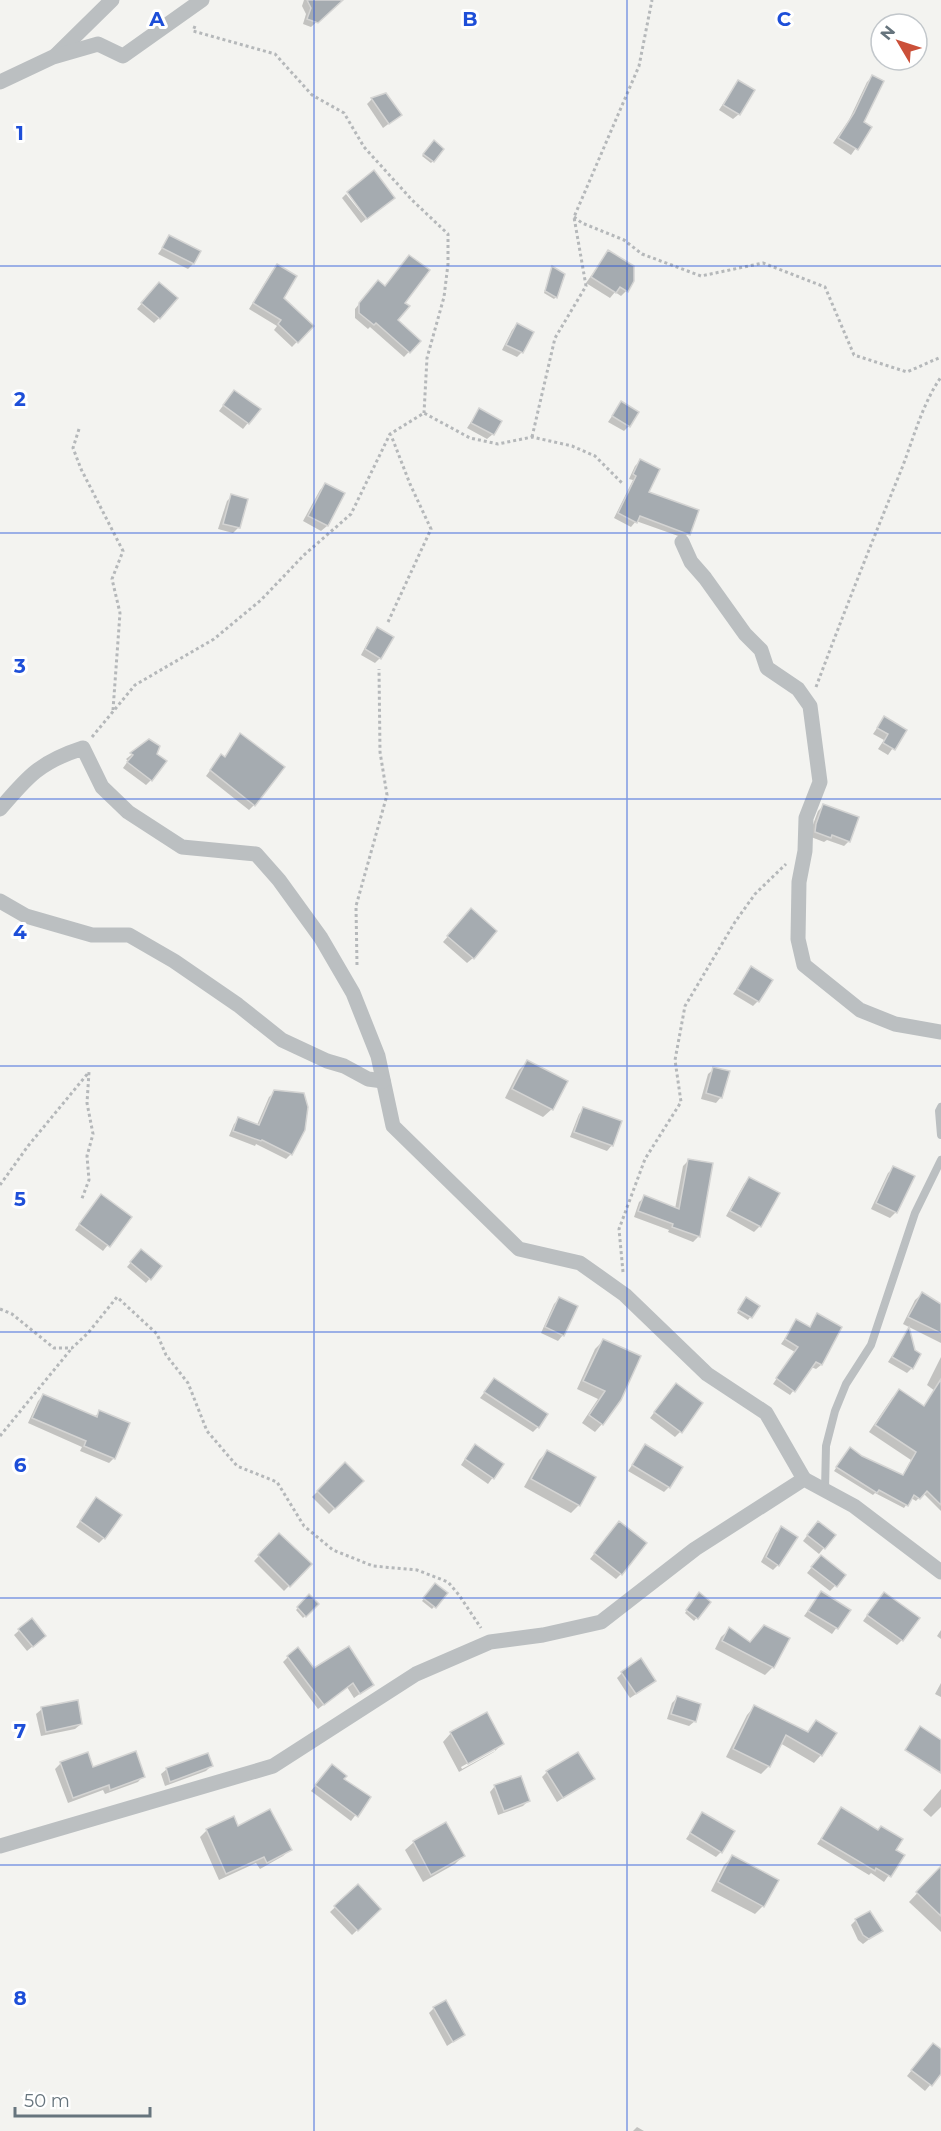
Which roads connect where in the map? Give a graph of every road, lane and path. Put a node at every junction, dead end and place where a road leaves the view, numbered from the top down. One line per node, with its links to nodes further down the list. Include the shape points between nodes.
1 (112, 0): 5 (street)
2 (202, 0): 5 (street, via 123,56 98,44)
3 (652, 0): 7 (path, via 639,66)
4 (198, 20): 10 (path, via 193,31 275,54 312,95 344,113 364,147 448,234 444,297 427,358)
5 (53, 57): 6 (street)
6 (0, 82)
7 (574, 217): 8 (path, via 624,240 642,254 701,276 763,263 825,287 854,355 907,372); 13 (path, via 586,286 555,338)
8 (941, 357)
9 (941, 377): 18 (path, via 929,394)
10 (424, 413): 12 (path); 13 (path, via 470,438 498,444)
11 (79, 429): 19 (path, via 73,448 123,551 112,579 120,613)
12 (390, 434): 16 (path, via 431,529); 19 (path, via 351,514 261,600 214,639 135,685)
13 (532, 437): 14 (path, via 595,456)
14 (622, 483)
15 (682, 542): 18 (street, via 691,561 761,651 767,668 798,689)
16 (388, 622)
17 (379, 669): 24 (path, via 380,752 387,795 356,906 357,972)
18 (810, 706): 25 (street, via 820,782 806,818 799,882 798,939 804,965 860,1010 895,1024)
19 (113, 712): 20 (path)
20 (83, 747): 21 (street, via 58,756 26,777); 24 (street, via 102,787 128,812 182,847 256,854 321,938)
21 (0, 810)
22 (789, 856): 32 (path, via 735,922 685,1006 675,1060 681,1102 645,1159 619,1229)
23 (0, 901): 26 (street, via 26,916 92,935 129,935 174,961 282,1040)
24 (353, 993): 26 (street, via 378,1056)
25 (941, 1032)
26 (383, 1082): 32 (street, via 393,1126 519,1249 580,1263)
27 (941, 1107): 28 (lane)
28 (941, 1135)
29 (941, 1160): 37 (lane, via 915,1213 871,1345 846,1384 835,1411 826,1446)
30 (0, 1185): 31 (path, via 89,1072 87,1103 93,1134 87,1156 89,1180)
31 (81, 1201)
32 (625, 1295): 36 (street, via 707,1374 766,1413)
33 (0, 1309): 34 (path, via 54,1348)
34 (72, 1347): 35 (path); 39 (path, via 117,1297 157,1334 166,1355 188,1383 207,1431 237,1466 278,1482 303,1526 333,1550 373,1566 417,1570 448,1582)
35 (0, 1436)
36 (804, 1479): 37 (street); 39 (street, via 695,1549 601,1622)
37 (825, 1490): 38 (street, via 854,1506)
38 (941, 1572)
39 (490, 1642): 40 (street, via 416,1674 273,1766)
40 (0, 1846)

